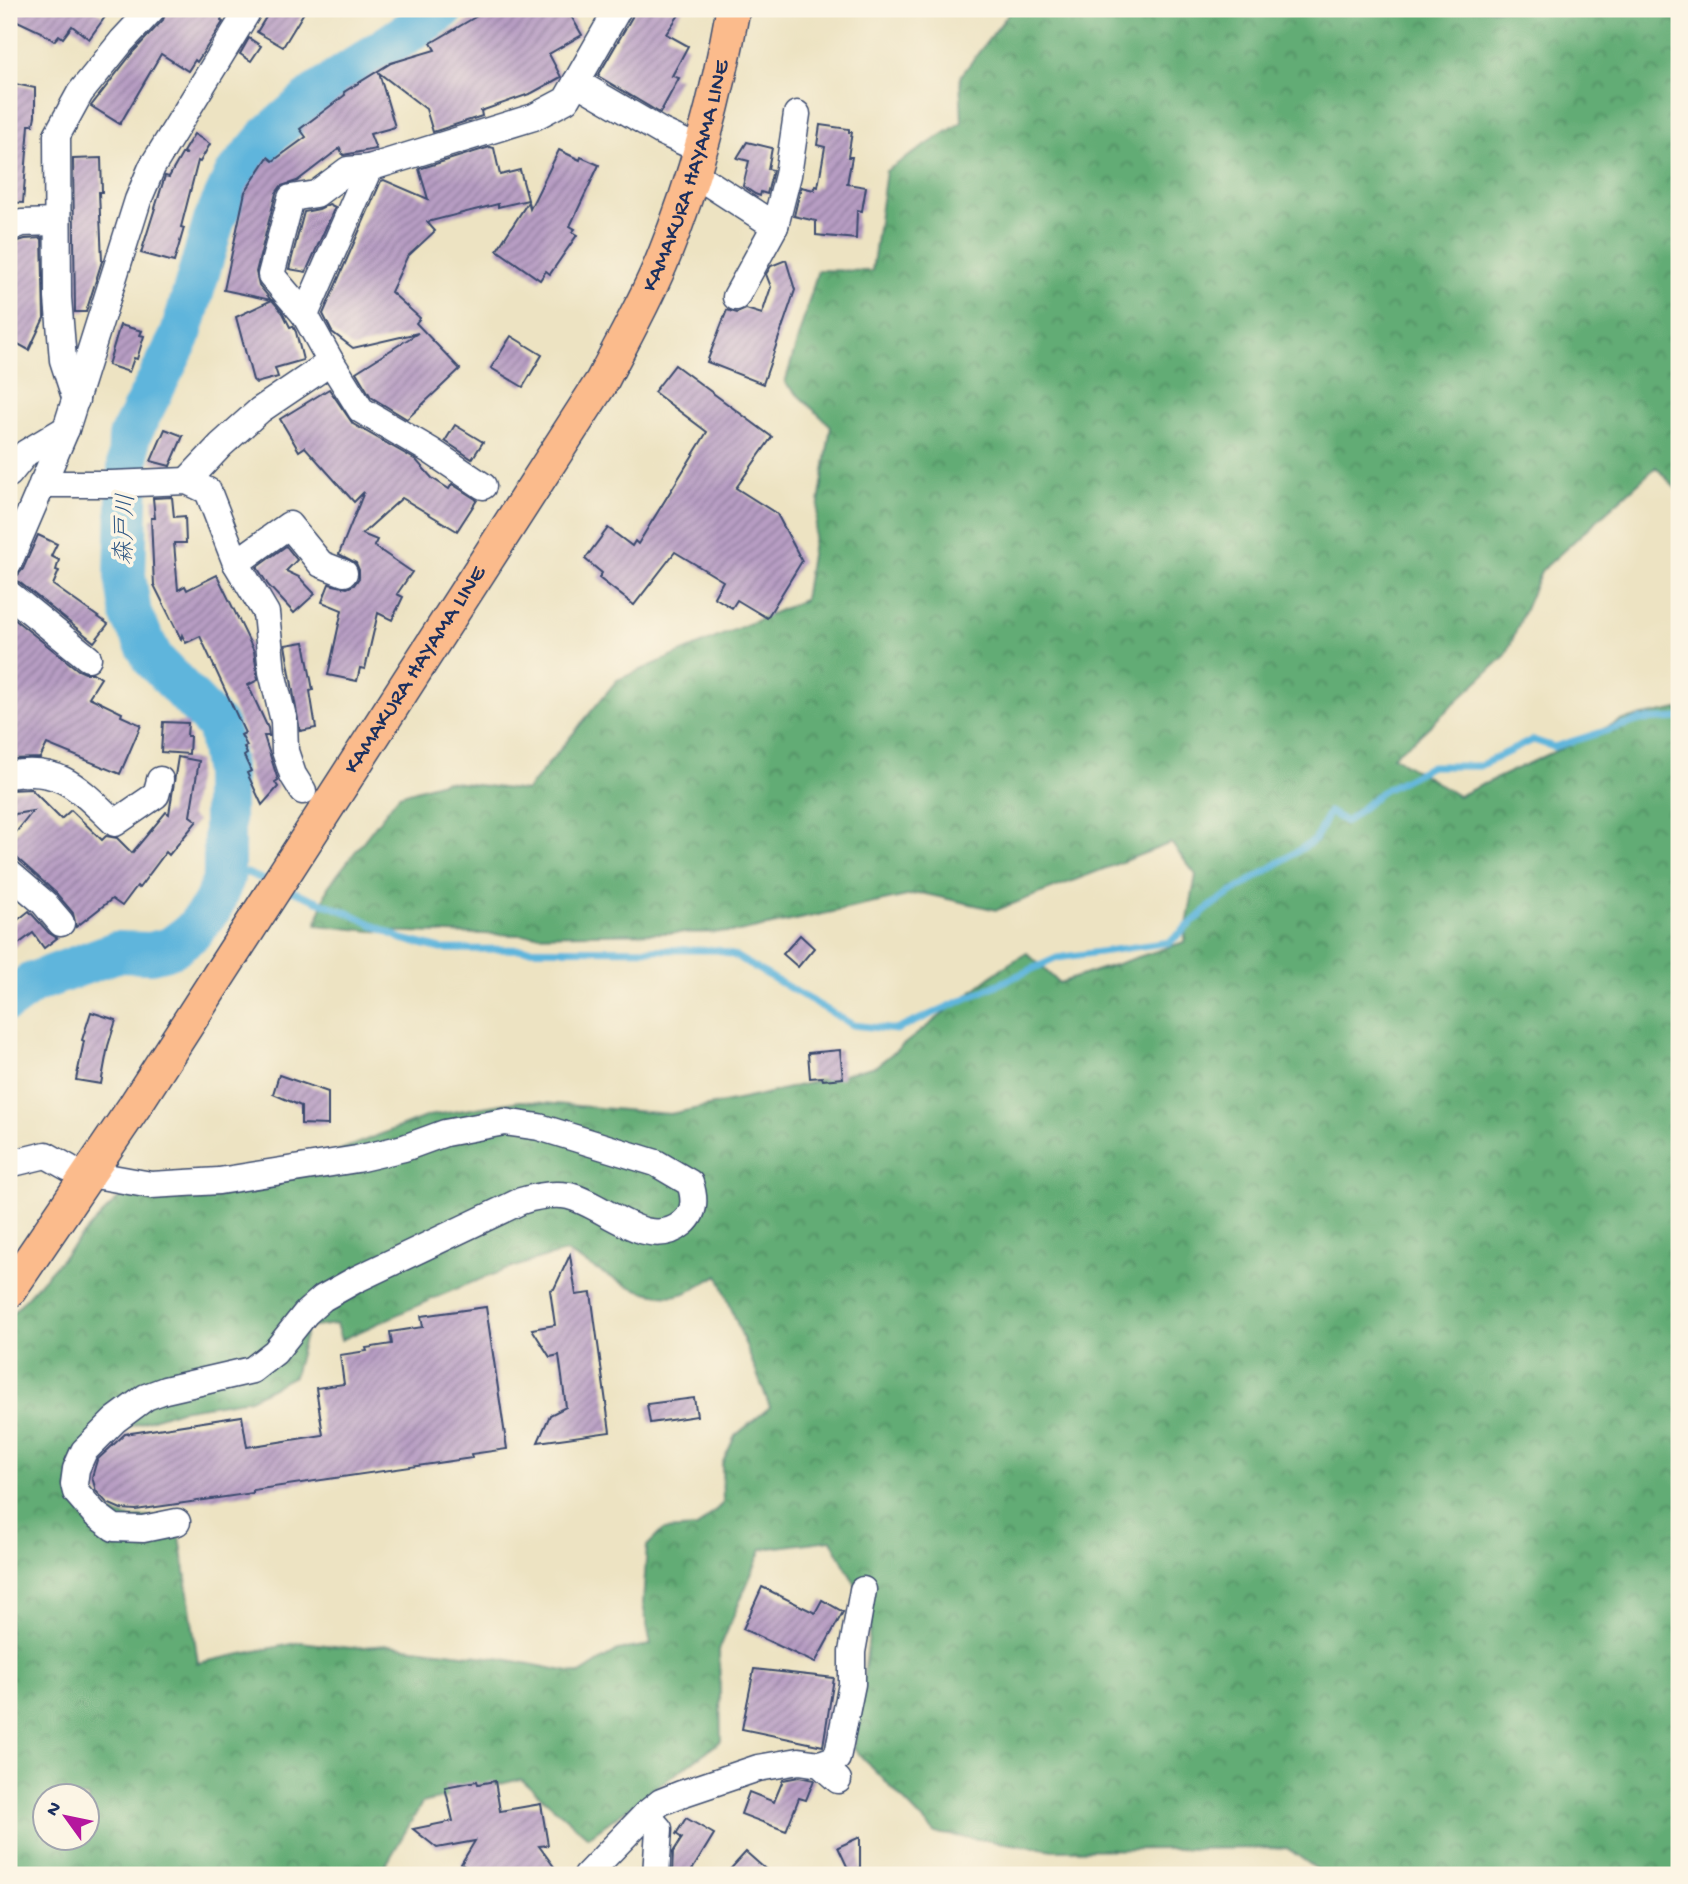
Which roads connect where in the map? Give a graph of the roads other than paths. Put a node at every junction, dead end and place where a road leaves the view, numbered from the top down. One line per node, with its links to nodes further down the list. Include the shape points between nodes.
1 (152, 9): 9 (street, via 80,93 57,135)
2 (249, 9): 15 (street, via 138,200)
3 (618, 9): 5 (street)
4 (733, 9): 7 (main road, KAMAKURA HAYAMA LINE)
5 (576, 82): 7 (street, via 662,132); 8 (street, via 566,100 534,117)
6 (797, 114): 10 (street)
7 (696, 161): 10 (street); 32 (main road, KAMAKURA HAYAMA LINE, via 664,256 602,381)
8 (369, 168): 13 (street); 13 (street, via 348,170 316,194 290,198 271,275)
9 (56, 222): 11 (street); 15 (street, via 63,360)
10 (775, 226): 12 (street)
11 (9, 228)
12 (736, 298)
13 (305, 315): 14 (street)
14 (331, 362): 18 (street, via 260,410); 20 (street, via 361,410)
15 (76, 400): 16 (street)
16 (66, 429): 17 (street, via 26,453); 19 (street)
17 (9, 474)
18 (187, 481): 19 (street); 22 (street, via 208,491)
19 (42, 484): 21 (street)
20 (483, 486)
21 (9, 562)
22 (236, 564): 23 (street, via 289,524 321,564); 28 (street, via 266,613 285,751)
23 (344, 573)
24 (9, 594): 25 (street)
25 (89, 658)
26 (9, 775): 27 (street, via 49,773 72,783 115,823 156,795)
27 (160, 780)
28 (303, 791)
29 (9, 873): 30 (street)
30 (61, 923)
31 (9, 1164): 32 (street, via 47,1155)
32 (79, 1171): 33 (main road, KAMAKURA HAYAMA LINE); 34 (street, via 151,1185 219,1181 357,1159 445,1133 503,1122 539,1127 656,1163 690,1183 694,1194 688,1217 667,1232 657,1233 570,1196 521,1201 323,1298 275,1352 252,1370 146,1396 84,1451 74,1484 94,1514 114,1528 143,1530)
33 (9, 1291)
34 (177, 1522)
35 (863, 1590): 36 (street, via 852,1651 852,1684 837,1758 829,1772 799,1761 758,1768 661,1802)
36 (646, 1814): 37 (street); 38 (street, via 659,1829)
37 (587, 1875)
38 (656, 1875)

